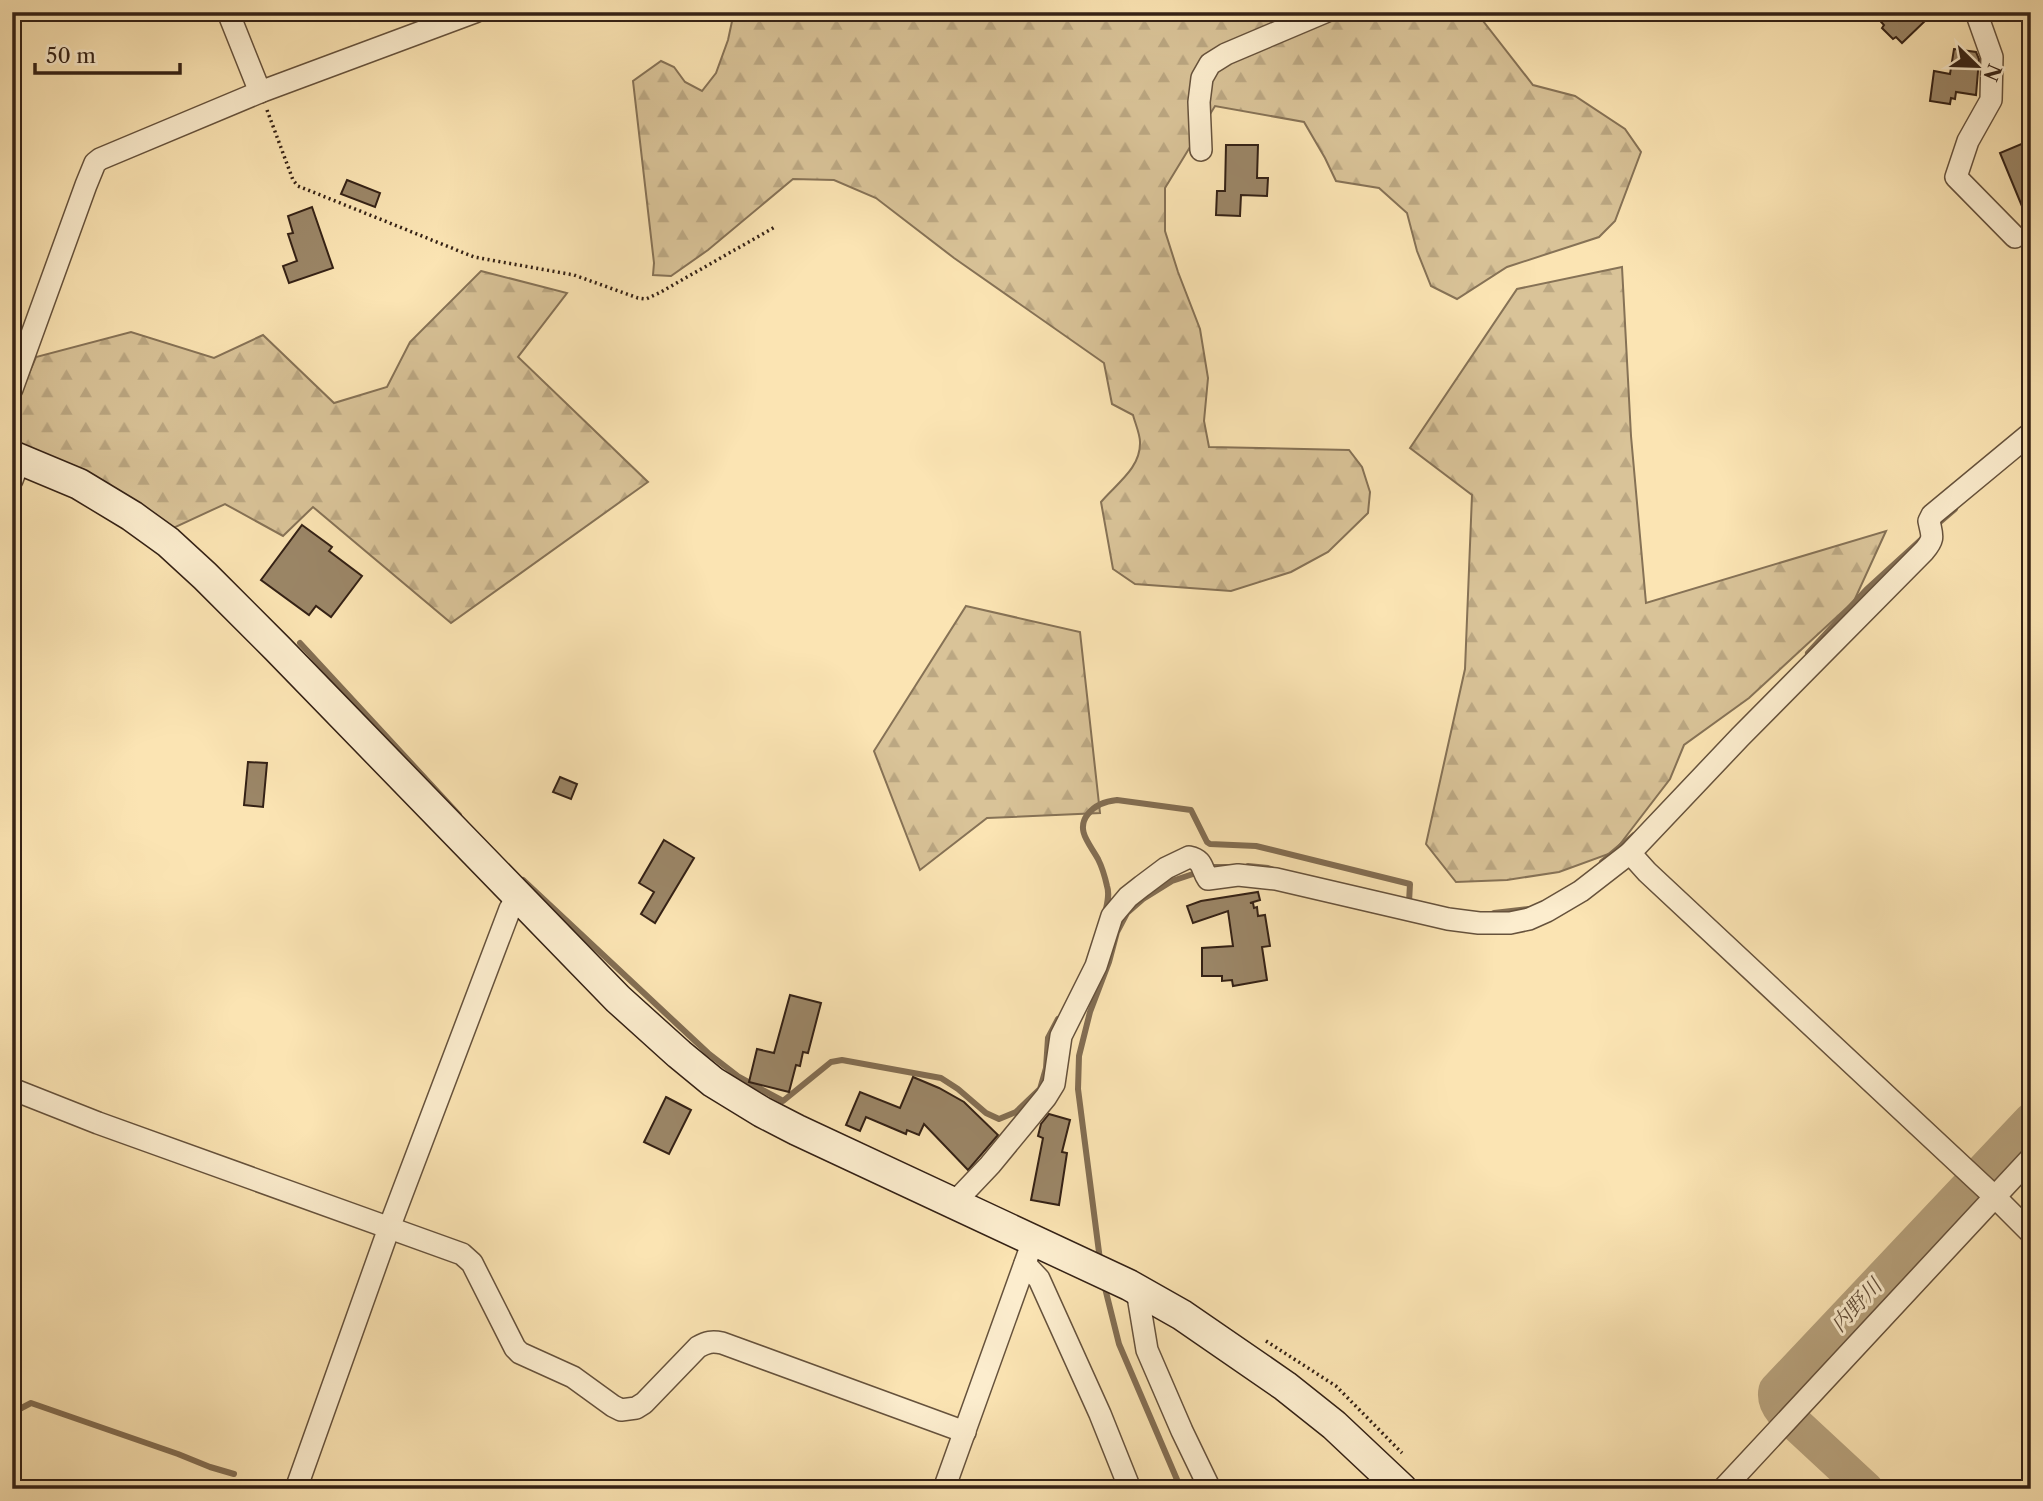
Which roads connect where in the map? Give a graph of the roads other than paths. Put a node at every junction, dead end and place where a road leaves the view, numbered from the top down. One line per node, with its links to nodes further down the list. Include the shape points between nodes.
1 (228, 12): 5 (street)
2 (475, 12): 5 (street)
3 (1325, 12): 6 (street, via 1210,64 1202,78 1199,102)
4 (1976, 12): 7 (street, via 1992,57 1991,100 1968,141 1956,177)
5 (260, 92): 8 (street, via 95,163)
6 (1201, 150)
7 (2015, 237)
8 (12, 389)
9 (2031, 433): 11 (street, via 1932,515 1933,536 1924,551)
10 (15, 465): 12 (street, via 79,484 168,542)
11 (1630, 853): 15 (street); 16 (street, via 1547,911 1519,921 1479,923 1276,879 1238,875 1208,879 1198,860 1183,859 1135,892 1112,916 1096,966 1061,1036 1054,1084)
12 (518, 896): 16 (street, via 618,999 713,1082 797,1130); 17 (street)
13 (12, 1089): 17 (street)
14 (2031, 1158): 15 (street)
15 (1995, 1197): 18 (street); 27 (street)
16 (954, 1203): 19 (street)
17 (388, 1227): 21 (street, via 468,1258 515,1348 573,1377 621,1410 644,1403 698,1347 713,1342); 22 (street)
18 (2031, 1233)
19 (1029, 1252): 20 (street); 21 (street); 24 (street)
20 (1137, 1290): 25 (street, via 1147,1350); 26 (street, via 1285,1386)
21 (965, 1432): 23 (street)
22 (296, 1489)
23 (944, 1489)
24 (1130, 1489)
25 (1210, 1489)
26 (1402, 1489)
27 (1723, 1489)

